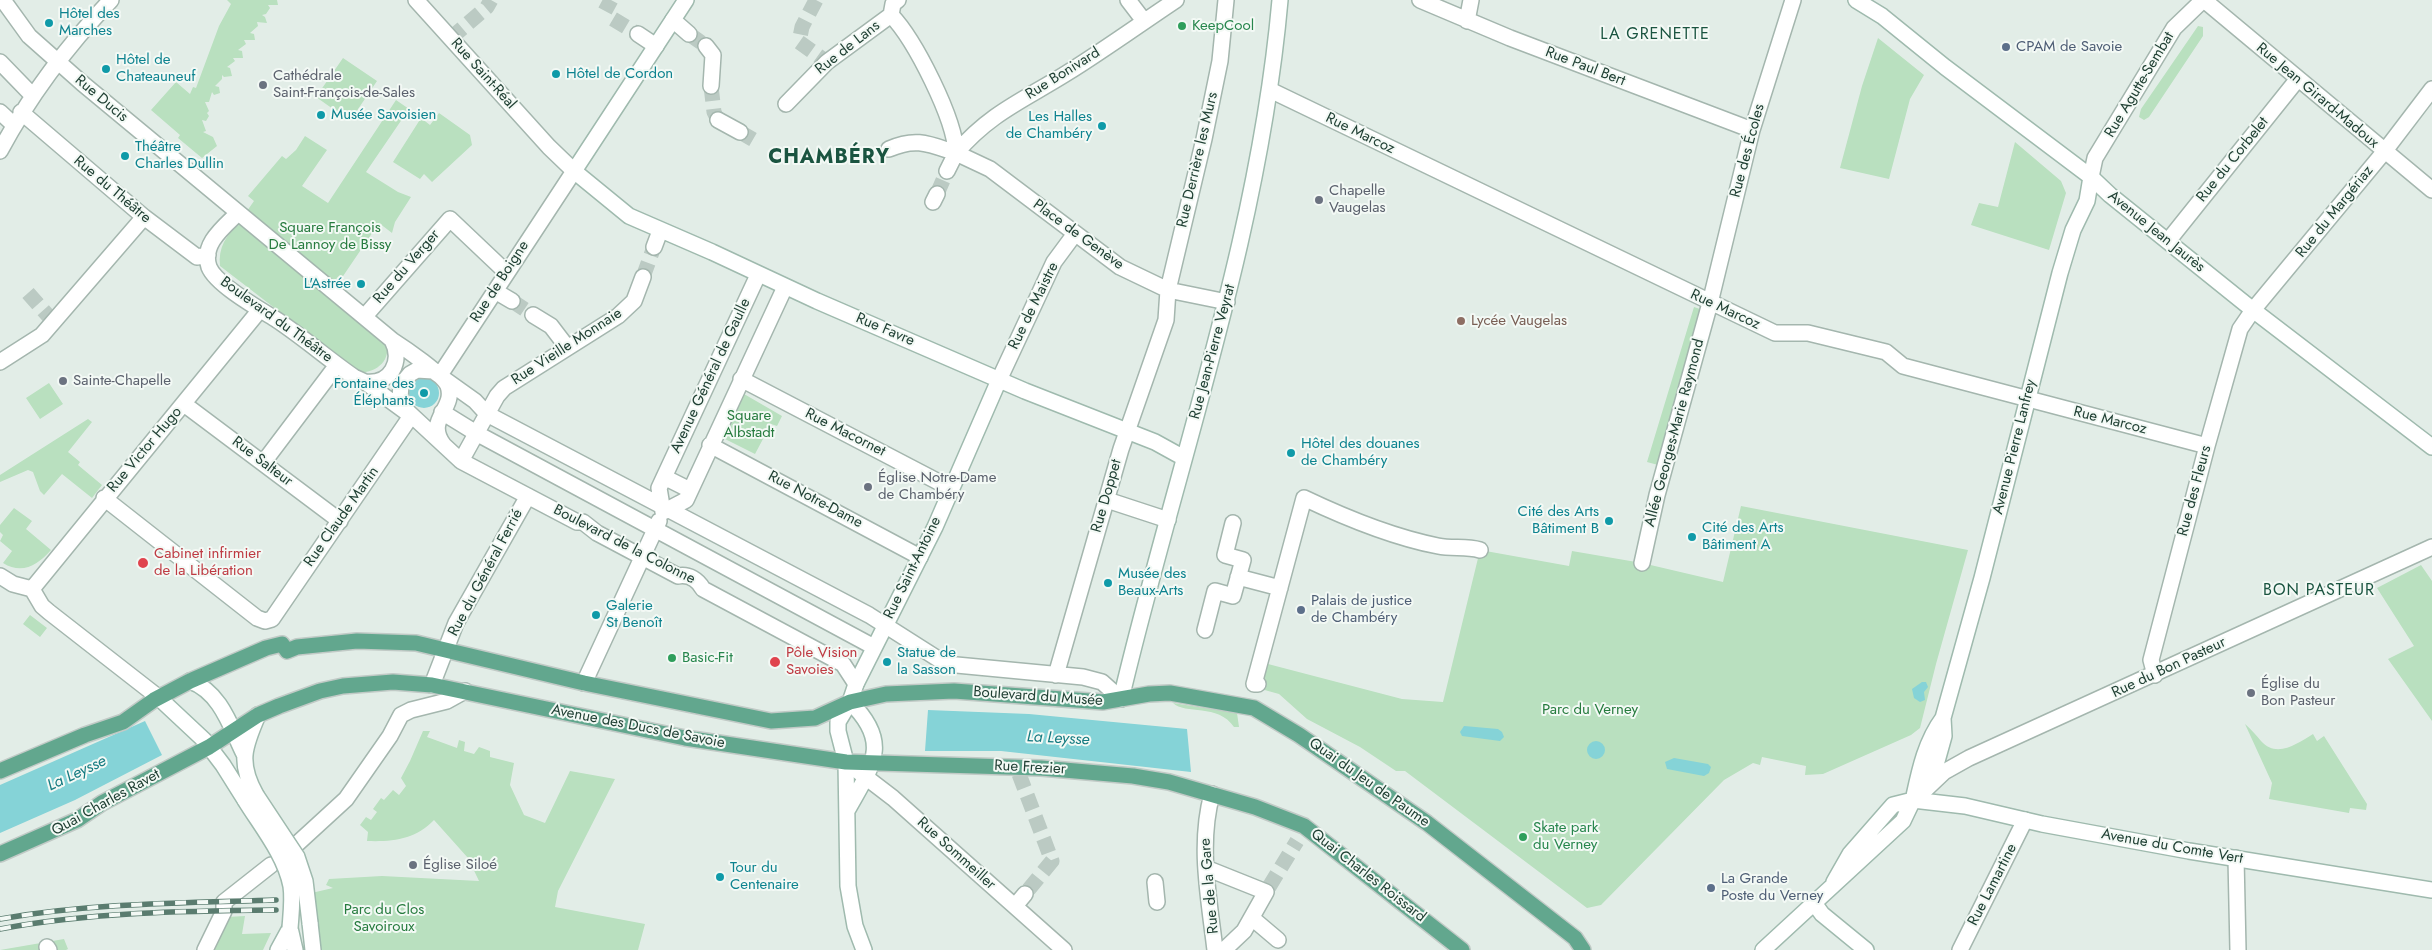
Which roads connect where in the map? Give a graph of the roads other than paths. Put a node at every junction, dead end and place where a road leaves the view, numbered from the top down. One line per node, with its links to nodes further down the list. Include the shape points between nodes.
1 (4, 0): 22 (street, Rue Ducis, via 29,36)
2 (111, 0): 22 (street)
3 (416, 0): 39 (street, Rue Saint-Réal)
4 (686, 0): 15 (street)
5 (1128, 0): 16 (street)
6 (1176, 0): 16 (street, Rue Bonivard)
7 (1226, 0): 54 (street, Rue Derrière les Murs, via 1220,61)
8 (1280, 0): 27 (street, Rue Jean-Pierre Veyrat)
9 (1422, 0): 17 (street, Rue Paul Bert)
10 (1471, 0): 17 (street)
11 (1793, 0): 33 (street, Rue des Écoles)
12 (1861, 0): 41 (street, Avenue Jean Jaurès)
13 (2203, 0): 24 (street, Rue Jean Girard-Madoux); 41 (street, Rue Agutte-Sembat, via 2174,28 2095,158)
14 (893, 5): 29 (street, Rue de Lans, via 827,62); 38 (street, via 936,92)
15 (673, 20): 19 (street); 20 (street)
16 (1144, 21): 38 (street, Rue Bonivard, via 1068,73 990,118)
17 (1467, 21): 33 (street, Rue Paul Bert)
18 (638, 34): 20 (street)
19 (689, 34)
20 (656, 46): 39 (street, Rue de Boigne)
21 (706, 46): 25 (street, via 712,55)
22 (58, 61): 28 (street); 43 (street, Rue Ducis)
23 (0, 62): 28 (street)
24 (2297, 80): 37 (street, Rue Jean Girard-Madoux); 47 (street, Rue du Corbelet)
25 (711, 86)
26 (2432, 89): 37 (street, Rue du Margériaz)
27 (1270, 90): 57 (street, Rue Jean-Pierre Veyrat); 58 (street, Rue Marcoz)
28 (32, 95): 31 (street)
29 (786, 104)
30 (0, 112): 31 (street, Rue du Théâtre)
31 (17, 119): 36 (street); 44 (street, Rue du Théâtre)
32 (718, 120): 34 (street)
33 (1752, 130): 58 (street, Rue des Écoles)
34 (740, 132)
35 (888, 149): 38 (street, Place de Genève, via 912,141)
36 (0, 151)
37 (2384, 152): 42 (street, Rue Jean Girard-Madoux); 59 (street, Rue du Margériaz)
38 (956, 153): 40 (street); 46 (street, Place de Genève, via 990,169)
39 (574, 171): 45 (street, Rue Favre, via 629,216); 50 (street, Rue de Boigne)
40 (948, 171)
41 (2091, 178): 47 (street, Avenue Jean Jaurès); 73 (street, Avenue Pierre Lanfrey, via 2087,201 2073,230)
42 (2432, 190)
43 (238, 213): 49 (street, via 210,244); 62 (street)
44 (144, 217): 49 (street, Rue du Théâtre, via 196,257); 66 (street, via 34,342)
45 (660, 231): 48 (street); 51 (street, Rue Favre)
46 (1074, 234): 54 (street, Place de Genève, via 1120,268); 71 (street, Rue de Maistre, via 1054,262)
47 (2168, 241): 59 (street, Avenue Jean Jaurès)
48 (654, 247)
49 (208, 256): 60 (street, Boulevard du Théâtre, via 214,275)
50 (507, 273): 55 (street, Rue de Boigne); 62 (street, Rue du Verger, via 450,219)
51 (758, 275): 53 (street, Rue Favre); 87 (street, Avenue Général de Gaulle)
52 (643, 277): 65 (street, Rue Vieille Monnaie, via 634,301 618,316)
53 (785, 287): 70 (street, Avenue Général de Gaulle); 71 (street, Rue Favre)
54 (1168, 290): 57 (street, Place de Genève); 63 (street, Rue Derrière les Murs)
55 (495, 291): 56 (street); 68 (street, Rue de Boigne)
56 (512, 301)
57 (1227, 302): 84 (street, Rue Jean-Pierre Veyrat)
58 (1710, 303): 73 (street, Rue Marcoz, via 1775,333 1808,333 1886,352 1903,366); 102 (street, Allée Georges-Marie Raymond, via 1657,495)
59 (2253, 310): 82 (street, Rue des Fleurs, via 2240,329); 83 (street, Avenue Jean Jaurès)
60 (259, 311): 67 (street, Boulevard du Théâtre); 74 (street, Rue Victor Hugo)
61 (533, 315): 65 (street, via 551,326)
62 (364, 316): 64 (street)
63 (1166, 320): 78 (street, Rue Doppet)
64 (392, 340): 68 (street); 69 (street)
65 (567, 347): 75 (street, Rue Vieille Monnaie)
66 (0, 362)
67 (337, 365): 72 (street, Boulevard du Théâtre); 86 (street)
68 (440, 374): 69 (street, via 425,369); 75 (street); 76 (street, via 450,393)
69 (399, 375): 72 (street); 77 (street, via 400,398)
70 (741, 380): 80 (street, Avenue Général de Gaulle); 88 (street, Rue Macornet)
71 (999, 380): 78 (street, Rue Favre); 88 (street, Rue Saint-Antoine)
72 (365, 382): 77 (street, Boulevard du Théâtre)
73 (2026, 399): 82 (street, Rue Marcoz); 132 (street, Avenue Pierre Lanfrey, via 1943,718 1944,736 1934,772)
74 (184, 404): 86 (street, Rue Salteur); 91 (street, Rue Victor Hugo)
75 (480, 407): 76 (street, via 456,401); 79 (street); 93 (street)
76 (442, 412): 77 (street, via 427,419); 79 (street, Boulevard de la Colonne); 81 (street, via 437,430)
77 (411, 416): 81 (street, Boulevard de la Colonne); 95 (street, Rue Claude Martin)
78 (1128, 432): 84 (street, Rue Favre); 92 (street, Rue Doppet)
79 (476, 433): 85 (street); 97 (street, Boulevard de la Colonne)
80 (710, 445): 89 (street, Avenue Général de Gaulle); 101 (street, Rue Notre-Dame)
81 (444, 446): 85 (street, Boulevard de la Colonne)
82 (2206, 446): 112 (street, Rue des Fleurs, via 2151,660)
83 (2432, 447)
84 (1184, 458): 94 (street, Rue Jean-Pierre Veyrat)
85 (461, 461): 90 (street, Boulevard de la Colonne)
86 (263, 463): 95 (street, Rue Salteur)
87 (664, 477): 89 (street); 93 (street, Avenue Général de Gaulle, via 658,488)
88 (950, 488): 101 (street, Rue Saint-Antoine)
89 (690, 490): 93 (street, Avenue Général de Gaulle, via 686,500)
90 (528, 496): 100 (street, Boulevard de la Colonne, via 577,522 583,522); 110 (street, Rue du Général Ferrié, via 456,623)
91 (104, 498): 95 (street, Rue Claude Martin, via 265,621 272,619); 106 (street, Rue Victor Hugo)
92 (1107, 500): 94 (street); 111 (street, Rue Doppet)
93 (665, 509): 97 (street); 107 (street, via 869,615)
94 (1168, 520): 120 (street, Rue Jean-Pierre Veyrat)
95 (340, 522)
96 (1233, 523): 104 (street, via 1225,555 1243,560)
97 (656, 529): 100 (street); 109 (street, Boulevard de la Colonne)
98 (2432, 547): 112 (street, Rue du Bon Pasteur)
99 (1480, 550): 105 (street, via 1467,546 1440,547 1389,533 1304,498)
100 (643, 557): 114 (street); 115 (street, Boulevard de la Colonne, via 678,576 685,575 699,582 703,589 844,664)
101 (920, 557): 107 (street, Rue Saint-Antoine)
102 (1642, 563)
103 (0, 576): 106 (street, via 13,584)
104 (1238, 577): 105 (street); 108 (street, via 1234,596 1215,591)
105 (1280, 588): 116 (street, via 1254,684)
106 (32, 589): 119 (street, via 42,606)
107 (884, 626): 109 (street, Rue Saint-Antoine); 111 (street, Boulevard du Musée, via 946,664)
108 (1205, 630)
109 (874, 647): 115 (street, Rue Saint-Antoine)
110 (445, 650): 113 (main road, Avenue des Ducs de Savoie, via 416,644 357,642 297,648 287,652 282,644); 114 (main road, Avenue des Ducs de Savoie); 117 (street)
111 (1056, 675): 120 (street, Boulevard du Musée, via 1102,682)
112 (2155, 675): 132 (street, Rue du Bon Pasteur, via 1970,758 1944,772)
113 (190, 681): 119 (main road, Avenue des Ducs de Savoie); 123 (street, via 198,683 222,706)
114 (584, 683): 121 (main road, Avenue des Ducs de Savoie, via 771,721 815,718)
115 (856, 684): 121 (street, Rue Saint-Antoine)
116 (1258, 684)
117 (432, 685): 118 (main road, Avenue des Ducs de Savoie); 122 (main road, Avenue des Ducs de Savoie, via 393,682 343,686 311,694)
118 (465, 691): 126 (main road, Avenue des Ducs de Savoie, via 685,738); 135 (street, via 447,701 401,715 346,799)
119 (158, 698): 124 (street); 128 (main road, Avenue des Ducs de Savoie, via 122,722)
120 (1121, 699): 121 (main road, Boulevard du Musée, via 1085,702 954,691 886,694); 158 (main road, Quai du Jeu de Paume, via 1170,693 1258,709 1427,823 1576,938)
121 (850, 702): 126 (street, Rue Saint-Antoine, via 838,722); 127 (street, via 862,713 871,729)
122 (258, 715): 123 (main road, Avenue des Ducs de Savoie); 125 (street)
123 (234, 733): 124 (main road, Avenue des Ducs de Savoie); 125 (street)
124 (209, 747): 131 (street); 136 (main road, Quai Charles Ravet, via 102,803 77,820)
125 (244, 754): 131 (street)
126 (846, 762): 127 (main road, Rue Frezier); 129 (street, Rue Sommeiller); 133 (street, Rue Saint-Antoine)
127 (874, 762): 129 (street); 130 (main road, Rue Frezier, via 1090,771 1155,779)
128 (0, 771)
129 (866, 777): 133 (street); 145 (street, Rue Sommeiller)
130 (1212, 794): 139 (street, Rue de la Gare, via 1205,830); 157 (main road, Quai Charles Roissard, via 1256,807 1315,832)
131 (251, 798): 147 (street, bridge, via 287,873 292,900); 152 (street, bridge, via 302,868)
132 (1913, 800): 134 (street, Avenue du Comte Vert, via 1965,806); 144 (street, via 1893,804)
133 (848, 810): 153 (street, Rue Saint-Antoine, via 848,886 855,926)
134 (2025, 820): 137 (street, Avenue du Comte Vert); 161 (street, Rue Lamartine)
135 (298, 843)
136 (0, 854)
137 (2236, 858): 141 (street, Avenue du Comte Vert); 162 (street)
138 (270, 865): 149 (street, via 224,902 224,911)
139 (1206, 868): 146 (street, via 1267,889); 155 (street, Rue de la Gare)
140 (1155, 882): 143 (street)
141 (2432, 890)
142 (1025, 894): 145 (street)
143 (1157, 902)
144 (1814, 903): 159 (street); 160 (street, via 1822,914)
145 (1014, 906): 154 (street, Rue Sommeiller)
146 (1252, 918): 148 (street); 156 (street, via 1244,931)
147 (290, 928): 150 (street); 151 (street)
148 (1278, 940)
149 (205, 950)
150 (278, 950)
151 (295, 950)
152 (313, 950)
153 (864, 950)
154 (1064, 950)
155 (1215, 950)
156 (1224, 950)
157 (1462, 950)
158 (1583, 950)
159 (1764, 950)
160 (1866, 950)
161 (1960, 950)
162 (2238, 950)

